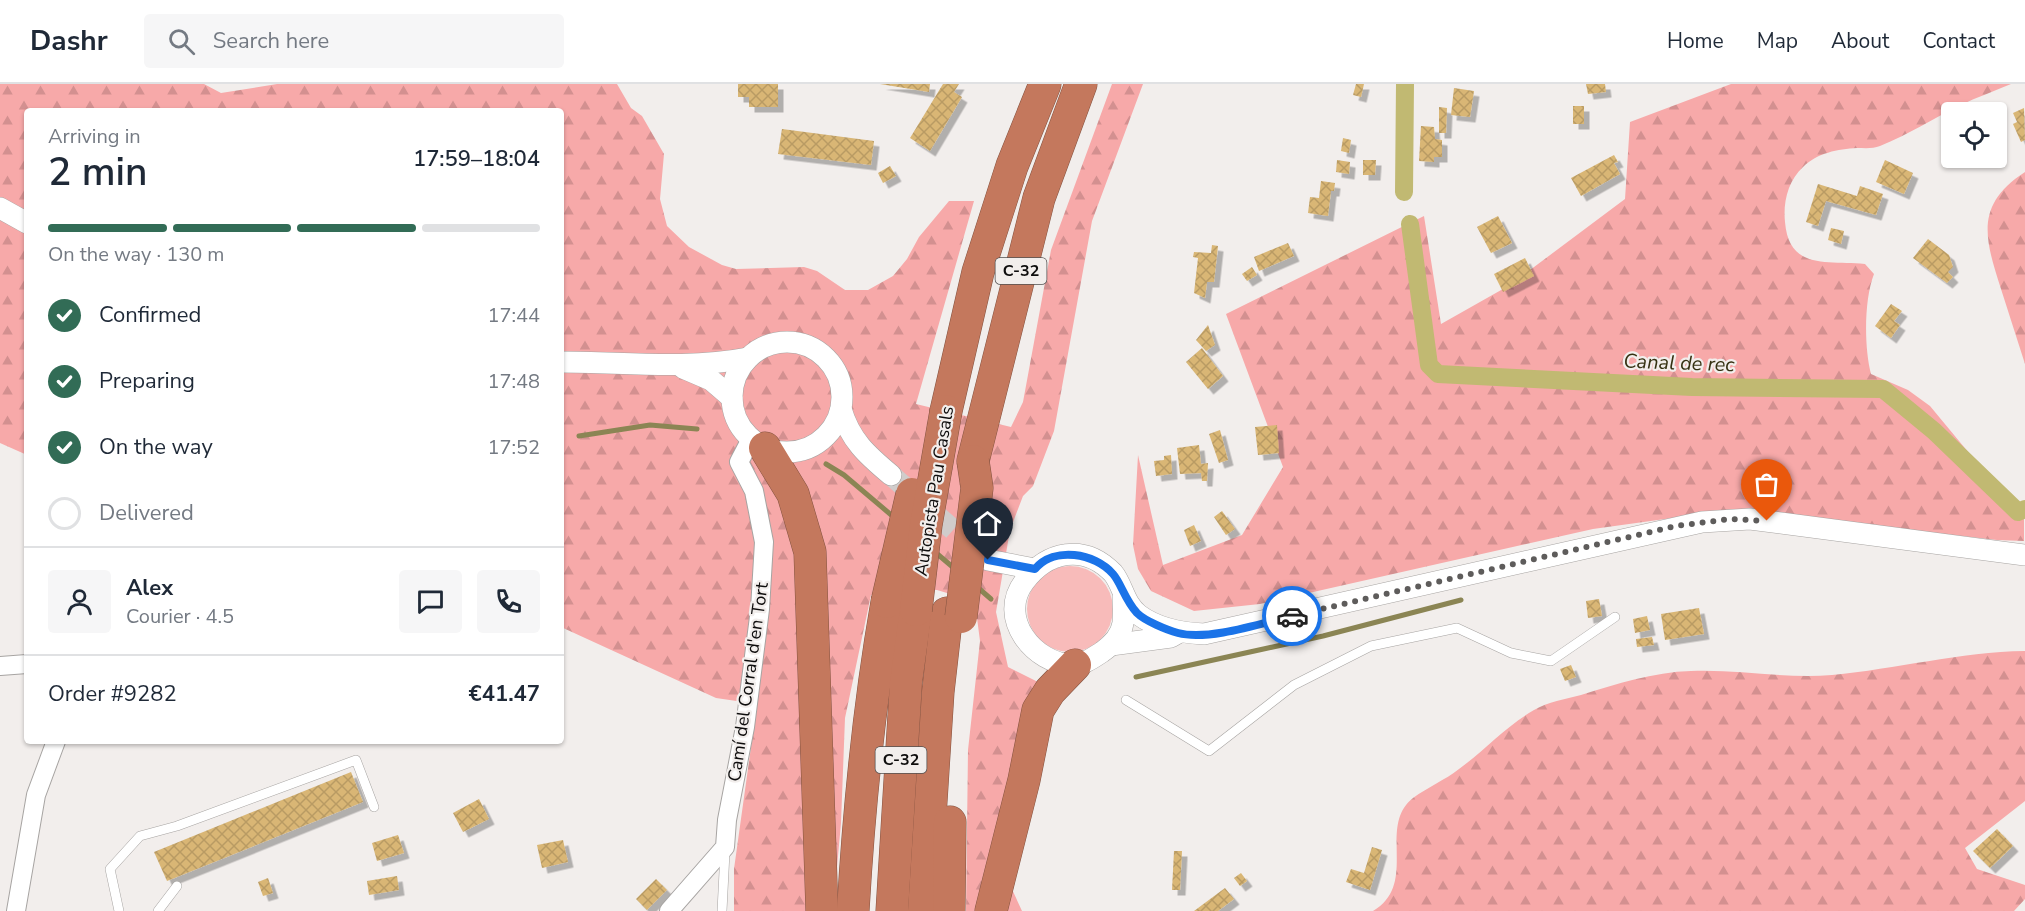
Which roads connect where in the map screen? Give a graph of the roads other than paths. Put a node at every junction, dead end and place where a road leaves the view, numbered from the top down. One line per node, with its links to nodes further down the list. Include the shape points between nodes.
1 (1045, 84): 18 (highway, Autopista Pau Casals / C-32, bridge, via 1012,166 940,408 926,525)
2 (1081, 84): 19 (highway, Autopista Pau Casals / C-32, bridge, via 1039,198 974,461 961,522)
3 (0, 208): 4 (street)
4 (24, 221)
5 (748, 358): 7 (street); 8 (street, via 737,372); 9 (street, via 774,343 788,342 816,350 838,376)
6 (564, 362): 7 (street)
7 (680, 366): 8 (street, via 711,380)
8 (732, 398): 11 (street, via 741,428)
9 (841, 409): 10 (street, via 834,426); 12 (street, via 846,427)
10 (822, 439): 11 (street, via 805,449 785,452); 12 (street)
11 (758, 443): 29 (street, Camí del Corral d'en Tort, via 739,462 759,510 764,564 746,723); 36 (highway, via 793,494 810,552)
12 (862, 451): 13 (street)
13 (891, 475)
14 (2025, 555): 21 (street, via 1730,519 1676,526 1257,624 1204,634)
15 (1035, 569): 16 (street); 16 (street, via 988,560 990,567); 17 (street, via 1055,556 1082,555 1114,574)
16 (1017, 594): 24 (street, via 1017,622 1026,643 1042,657)
17 (1123, 596): 21 (street, via 1139,615); 22 (street, via 1123,624)
18 (901, 606): 37 (highway, via 861,787); 38 (highway, Autopista Pau Casals / C-32, via 906,682)
19 (954, 615): 39 (highway, Autopista Pau Casals / C-32, via 938,692); 40 (highway)
20 (1614, 617): 26 (lane, via 1551,661 1510,653 1457,628 1371,646 1294,685 1209,751)
21 (1178, 633): 22 (street)
22 (1111, 645): 24 (street)
23 (24, 664): 25 (street)
24 (1075, 665): 41 (highway, via 1038,710)
25 (0, 666)
26 (1126, 700)
27 (55, 744): 31 (street, via 36,795)
28 (374, 807): 32 (lane, via 356,760 140,836 110,869)
29 (725, 847): 34 (street); 35 (lane)
30 (177, 886): 33 (lane)
31 (16, 911)
32 (119, 911)
33 (158, 911)
34 (669, 911)
35 (722, 911)
36 (822, 911)
37 (853, 911)
38 (892, 911)
39 (924, 911)
40 (949, 911)
41 (991, 911)

